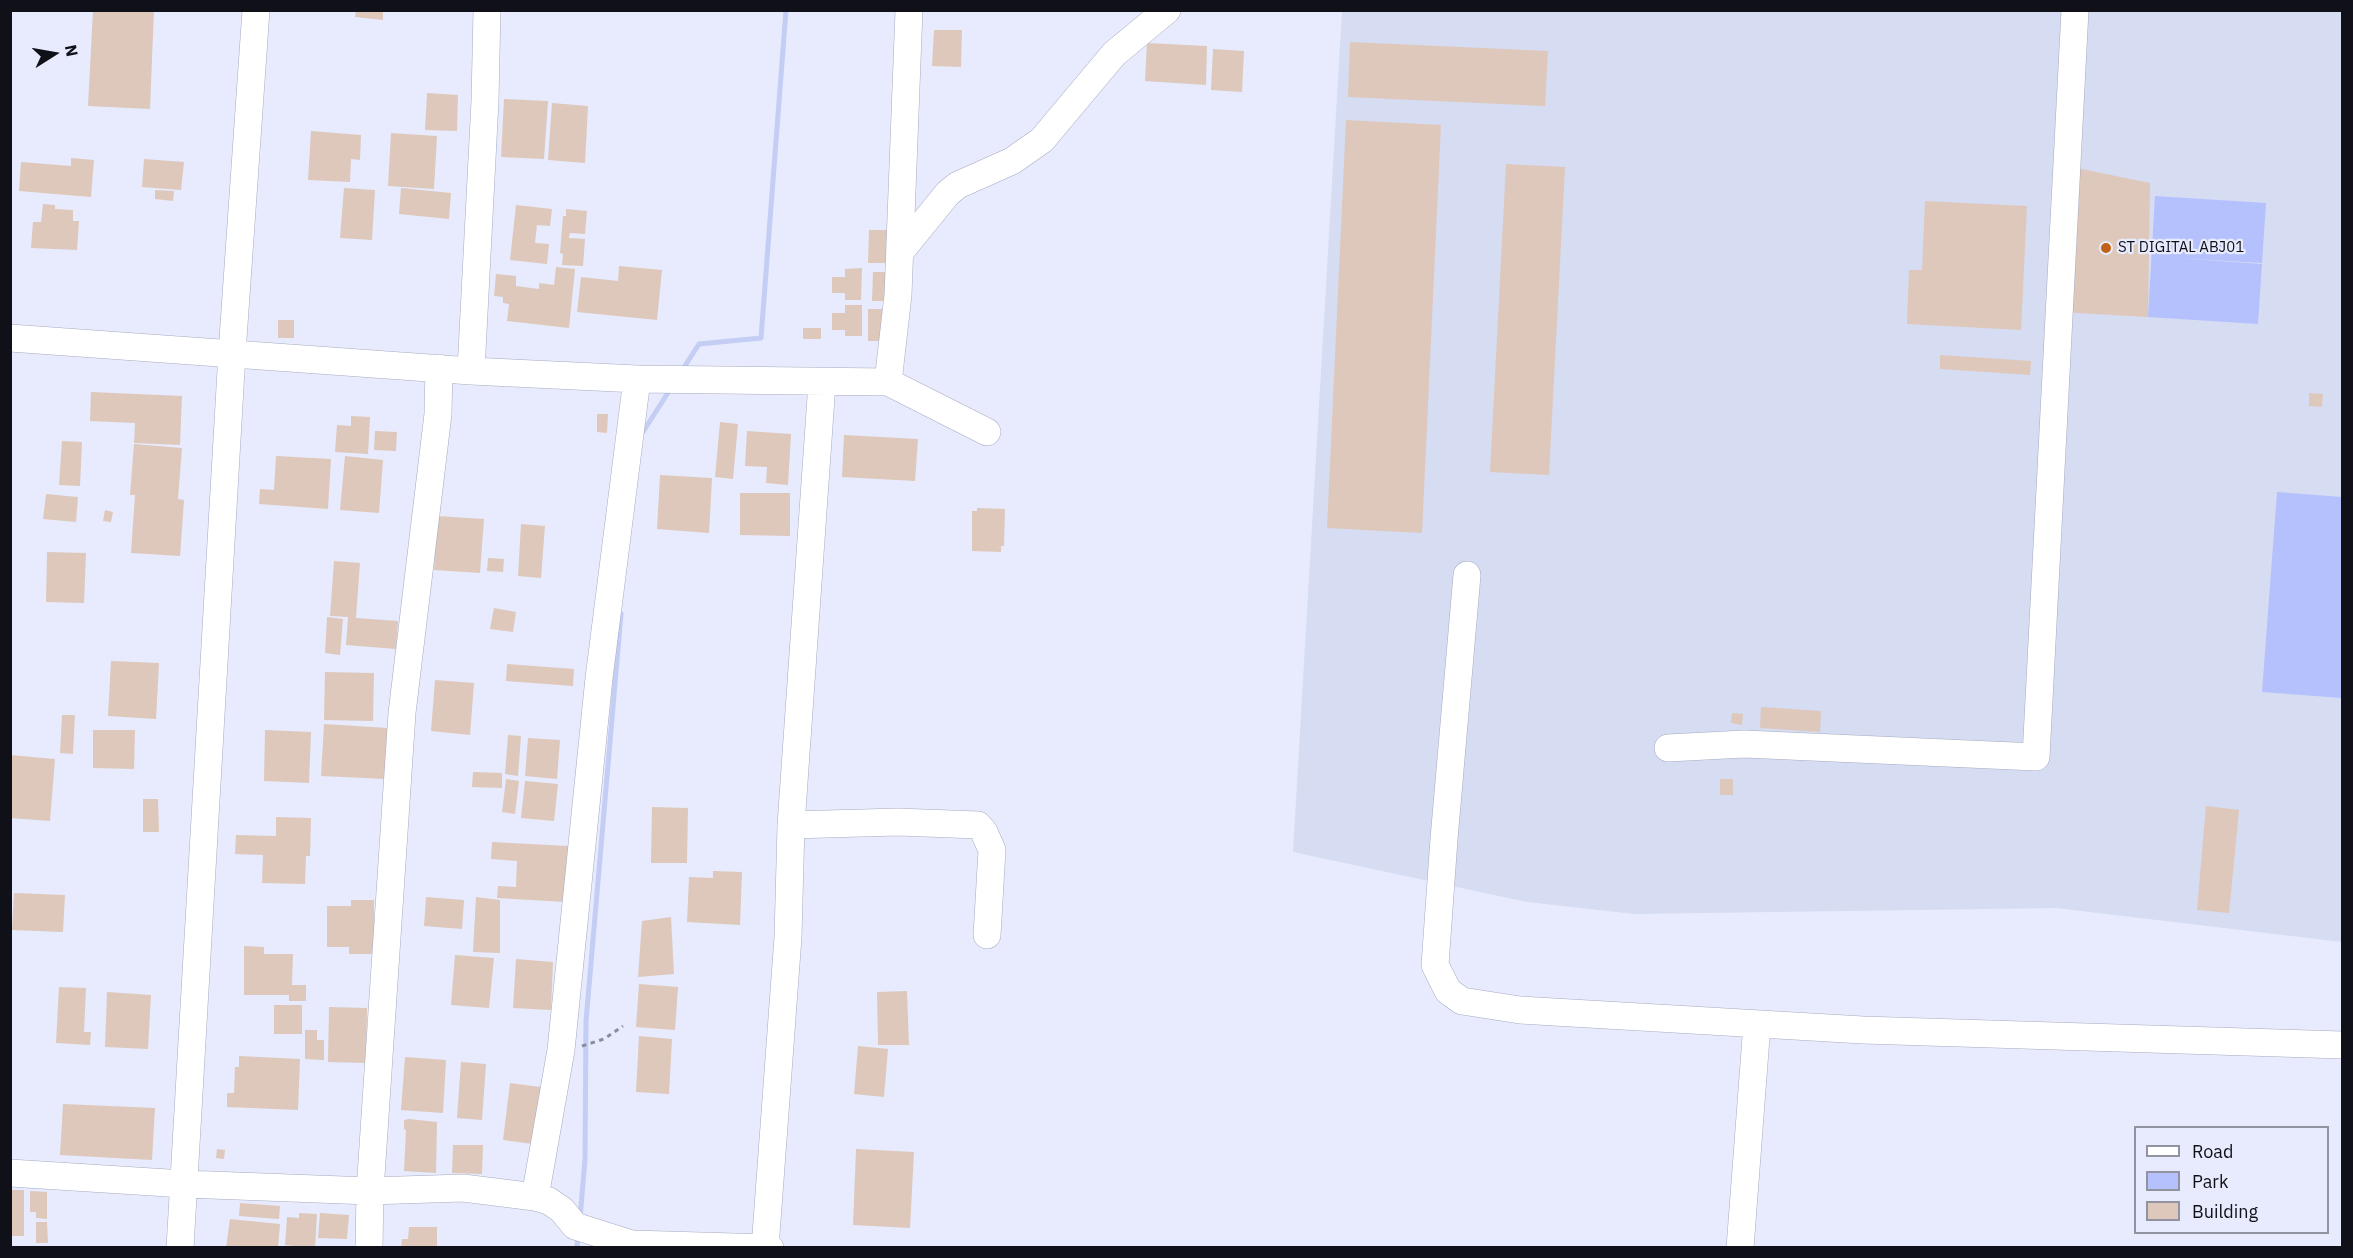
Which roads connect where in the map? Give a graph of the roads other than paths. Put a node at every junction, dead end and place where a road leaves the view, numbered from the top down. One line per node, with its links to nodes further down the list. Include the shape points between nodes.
1 (256, 10): 8 (street)
2 (487, 10): 10 (street)
3 (909, 10): 6 (street)
4 (1167, 10): 6 (street, via 1114,54 1042,140 1012,161 958,185)
5 (2075, 10): 16 (street, via 2036,757 1744,744)
6 (900, 252): 12 (street)
7 (10, 339): 8 (street)
8 (232, 353): 9 (street); 22 (street)
9 (439, 368): 10 (street); 23 (street, via 438,414 402,713)
10 (471, 370): 11 (street)
11 (638, 379): 13 (street); 24 (street, via 599,678 561,1050)
12 (888, 382): 13 (street); 14 (street)
13 (822, 383): 17 (street)
14 (987, 432)
15 (1467, 575): 19 (street, via 1435,965 1448,991 1462,1001 1520,1011)
16 (1668, 748)
17 (791, 825): 18 (street, via 898,822 978,825 992,850); 25 (street, via 788,937)
18 (987, 935)
19 (1757, 1024): 20 (street); 29 (street)
20 (2343, 1045)
21 (10, 1173): 22 (street)
22 (184, 1184): 23 (street); 26 (street)
23 (370, 1191): 24 (street, via 463,1188); 27 (street)
24 (536, 1197): 25 (street, via 562,1210 575,1226 632,1244)
25 (765, 1247): 28 (street)
26 (180, 1248)
27 (369, 1248)
28 (770, 1248)
29 (1740, 1248)

